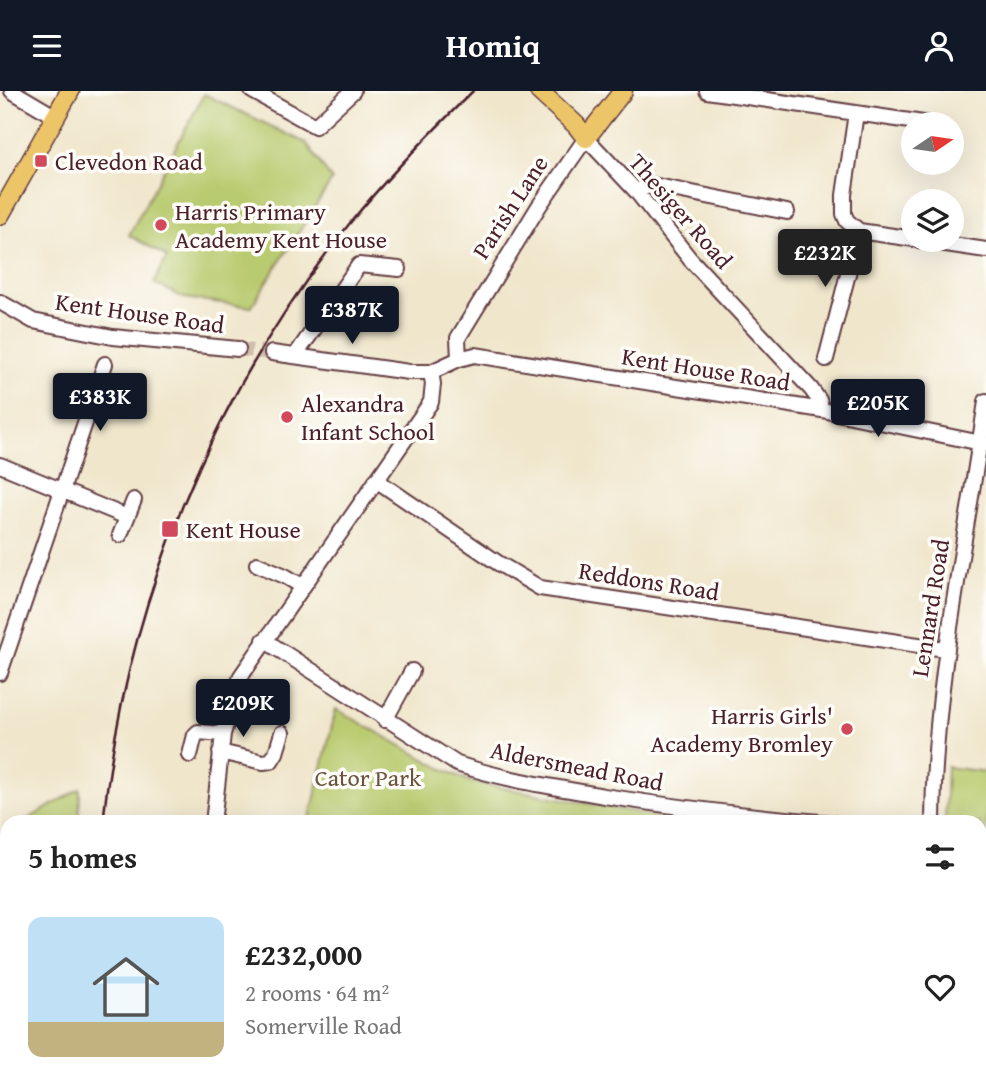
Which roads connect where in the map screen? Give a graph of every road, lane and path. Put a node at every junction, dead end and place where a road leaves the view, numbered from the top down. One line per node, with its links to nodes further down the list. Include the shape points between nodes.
1 (12, 91): 9 (street)
2 (71, 91): 9 (main road)
3 (253, 91): 4 (street, via 315,126)
4 (354, 91)
5 (538, 91): 11 (main road)
6 (622, 91): 11 (main road, Parish Lane)
7 (707, 91): 8 (street)
8 (856, 113): 10 (street); 16 (street, via 844,195 844,214)
9 (56, 117): 12 (main road)
10 (901, 120)
11 (586, 138): 13 (street, Thesiger Road); 25 (street, Parish Lane, via 458,338)
12 (6, 191): 15 (main road)
13 (636, 191): 14 (street, via 652,185); 30 (street, Thesiger Road, via 690,259 811,389)
14 (787, 212)
15 (0, 215)
16 (855, 229): 17 (street); 26 (street)
17 (901, 237)
18 (964, 247): 19 (street)
19 (986, 250)
20 (399, 269): 24 (street, via 359,265)
21 (0, 302): 22 (street, Kent House Road, via 33,321 100,335)
22 (238, 349)
23 (272, 353): 24 (street)
24 (295, 356): 28 (street)
25 (459, 359): 28 (street); 30 (street, Kent House Road, via 475,355)
26 (826, 359)
27 (105, 364): 34 (street)
28 (431, 372): 33 (street, via 431,402)
29 (986, 401): 31 (street, Lennard Road)
30 (822, 409): 31 (street, Kent House Road)
31 (982, 443): 41 (street, Lennard Road)
32 (0, 465): 34 (street)
33 (376, 480): 39 (street); 41 (street, Reddons Road, via 540,588)
34 (62, 490): 36 (street); 43 (street)
35 (134, 500): 36 (street)
36 (127, 517): 37 (street)
37 (120, 535)
38 (257, 564): 39 (street)
39 (302, 586): 40 (street)
40 (264, 640): 44 (street, Aldersmead Road); 46 (street, via 241,676)
41 (945, 649): 51 (street, Lennard Road, via 933,763)
42 (412, 671): 44 (street)
43 (0, 673)
44 (385, 720): 50 (street, Aldersmead Road, via 457,764 517,781)
45 (282, 733): 47 (street, via 271,761)
46 (223, 734): 47 (street); 48 (street, via 198,731)
47 (220, 752): 49 (street)
48 (190, 755)
49 (214, 815)
50 (745, 815)
51 (933, 815)

